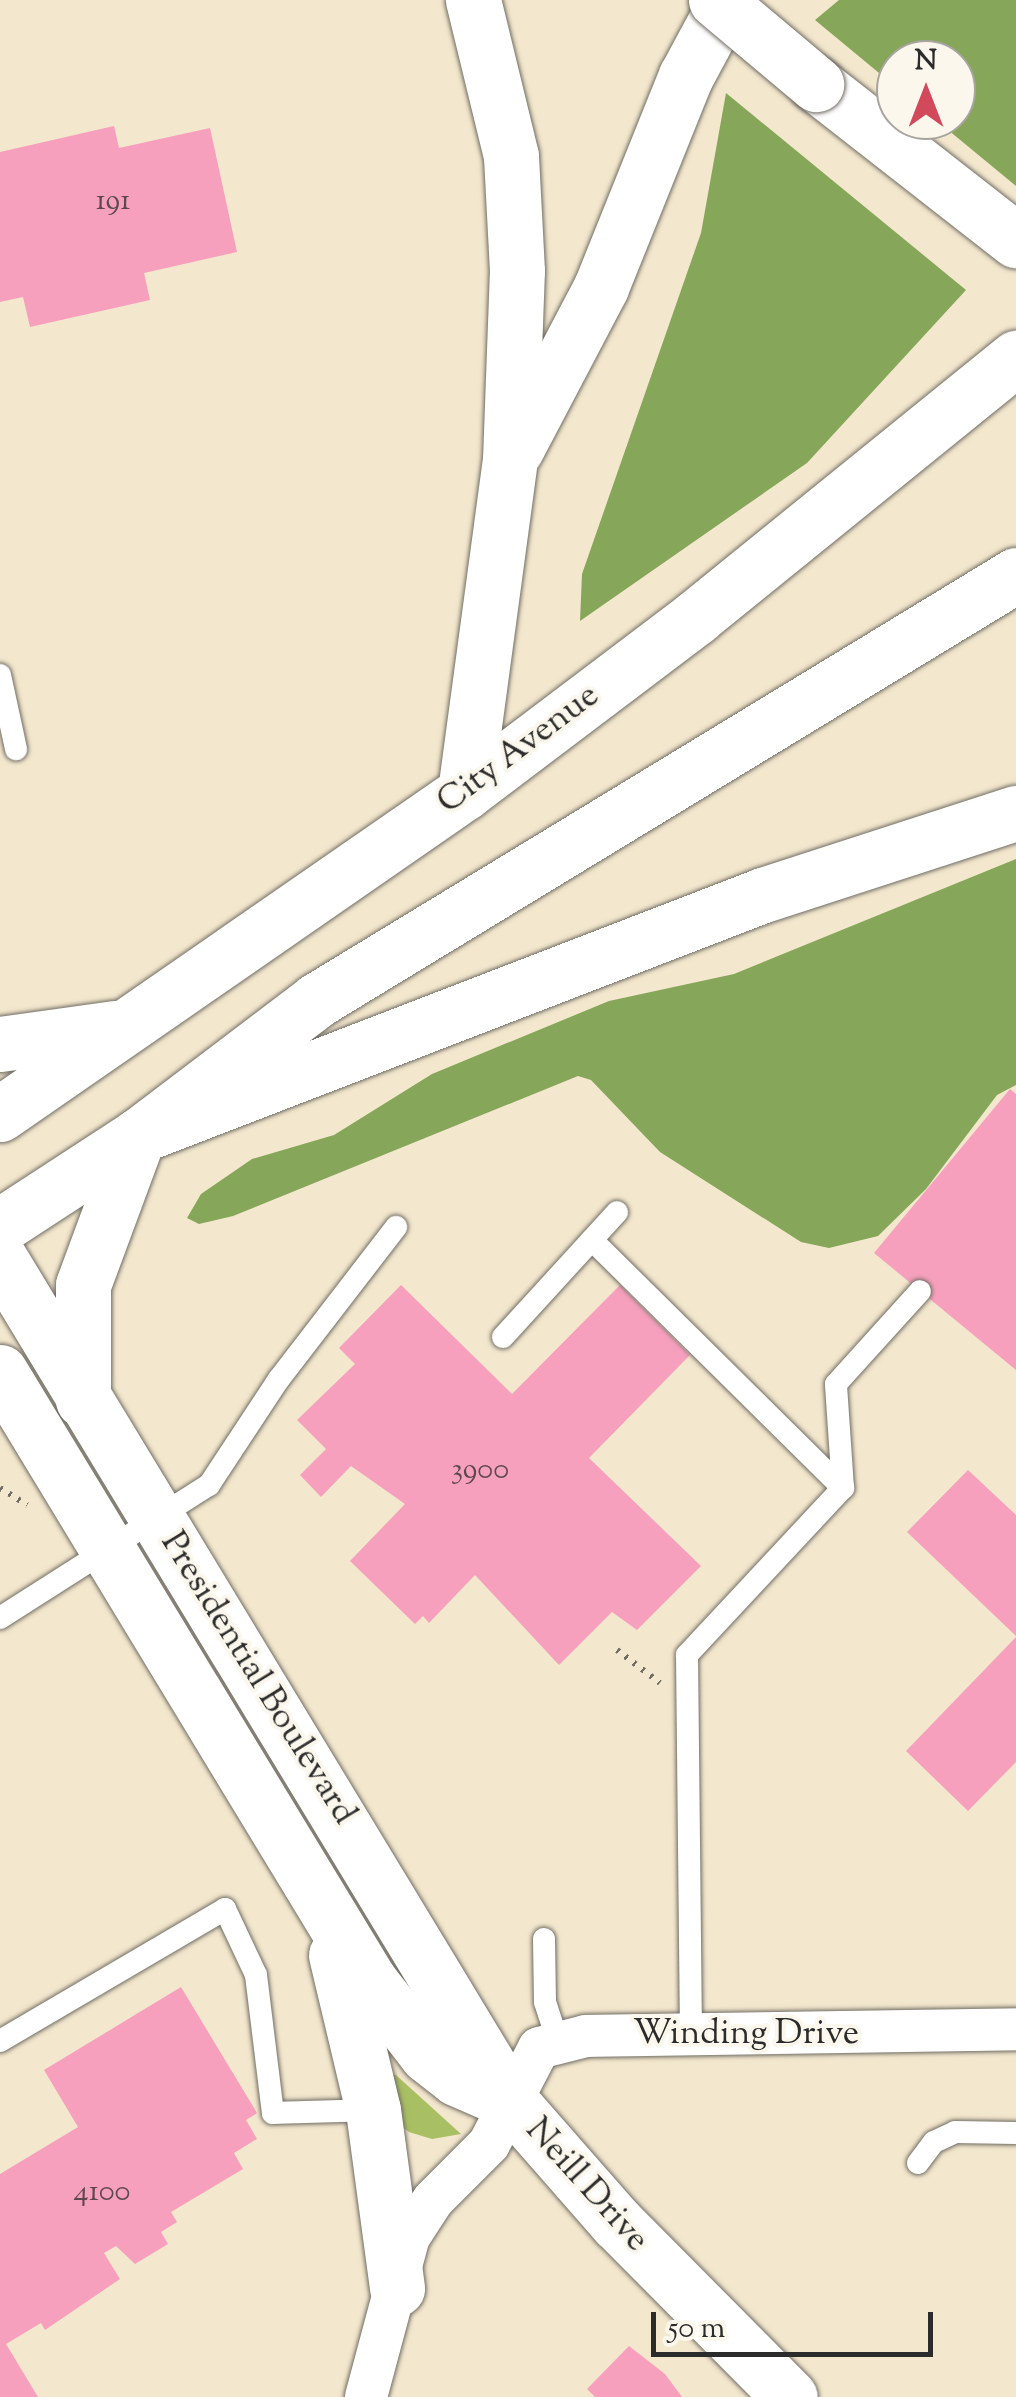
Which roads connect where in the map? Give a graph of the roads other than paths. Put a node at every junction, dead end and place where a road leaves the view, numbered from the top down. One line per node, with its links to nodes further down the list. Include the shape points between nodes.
1 (473, 0): 6 (main road, via 498,88 516,211)
2 (716, 0): 4 (main road, bridge)
3 (727, 0): 6 (main road, via 686,76 601,287)
4 (1011, 236)
5 (1016, 358): 10 (main road, City Avenue, via 711,605)
6 (510, 460): 10 (main road)
7 (1016, 575): 15 (main road, via 317,1000)
8 (0, 675): 9 (lane)
9 (16, 749)
10 (465, 792): 12 (main road, City Avenue)
11 (1016, 813): 15 (main road, via 763,894)
12 (128, 1026): 13 (main road); 14 (main road, City Avenue)
13 (0, 1044)
14 (0, 1114)
15 (138, 1136): 17 (main road); 24 (main road, via 82,1286)
16 (617, 1212): 19 (lane)
17 (0, 1226)
18 (396, 1227): 26 (lane, via 279,1379 216,1476)
19 (592, 1240): 22 (lane); 25 (lane)
20 (0, 1259): 24 (main road, Presidential Boulevard)
21 (920, 1291): 25 (lane, via 836,1384)
22 (504, 1337)
23 (3, 1382): 27 (main road, Presidential Boulevard)
24 (82, 1400): 26 (main road, Presidential Boulevard)
25 (843, 1488): 32 (lane, via 687,1656)
26 (160, 1521): 27 (lane); 35 (main road, Presidential Boulevard)
27 (110, 1552): 28 (lane); 29 (main road, Presidential Boulevard)
28 (0, 1618)
29 (310, 1882): 35 (main road, Presidential Boulevard, via 368,1980 426,2055 456,2078); 36 (main road, via 344,1974)
30 (544, 1939): 33 (lane, via 545,2002)
31 (1016, 2029): 32 (street, Winding Drive)
32 (691, 2035): 33 (street, Winding Drive)
33 (556, 2040): 35 (street, via 539,2048)
34 (0, 2041): 36 (lane, via 225,1909 256,1975 274,2113)
35 (511, 2102): 39 (street, via 489,2144 420,2218); 41 (main road, Neill Drive, via 642,2249)
36 (373, 2110): 39 (main road)
37 (1016, 2133): 38 (lane, via 955,2132 934,2142)
38 (918, 2163)
39 (396, 2288): 40 (street)
40 (366, 2397)
41 (790, 2397)

